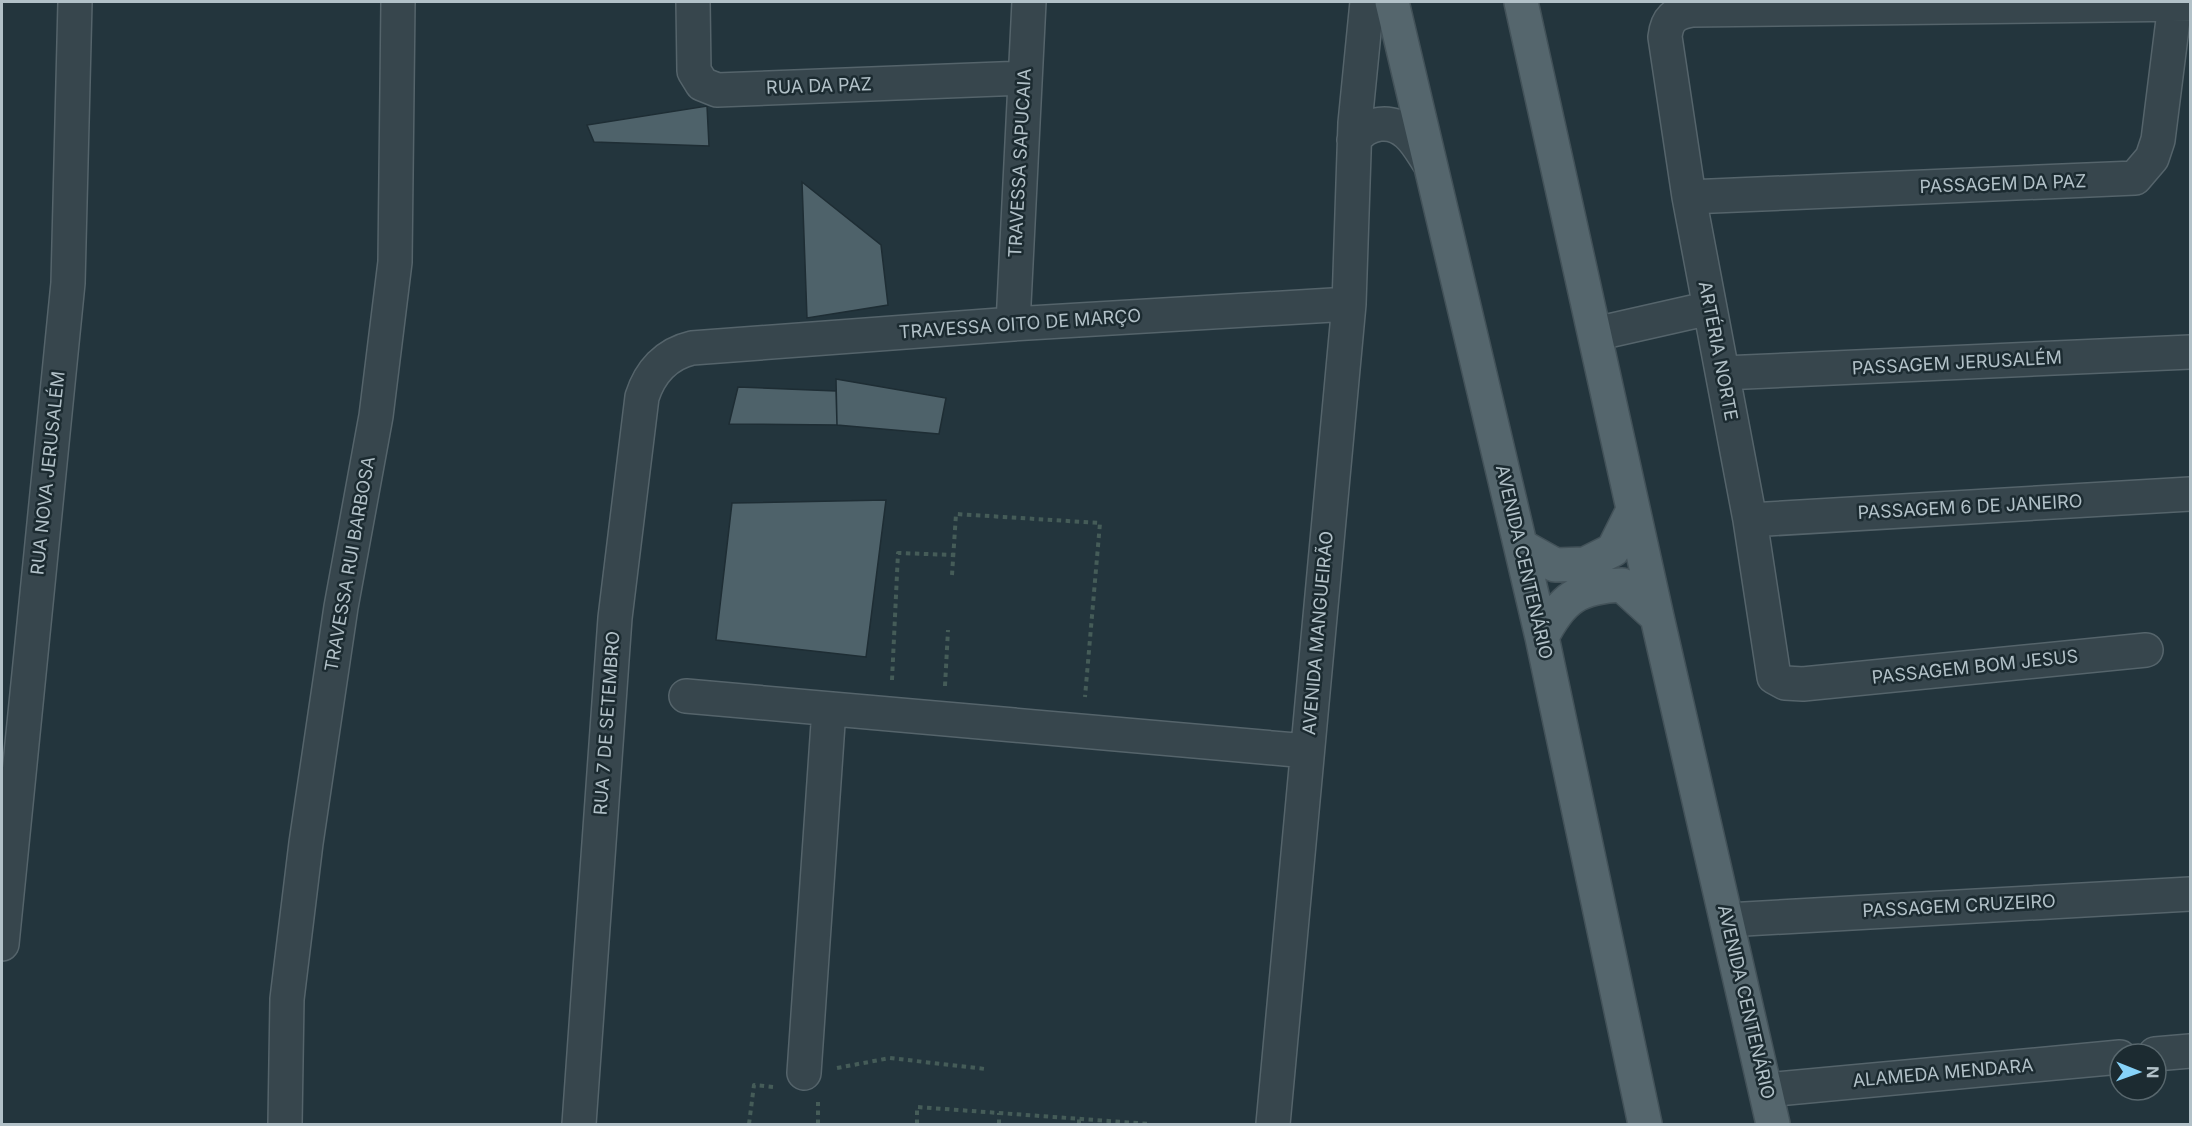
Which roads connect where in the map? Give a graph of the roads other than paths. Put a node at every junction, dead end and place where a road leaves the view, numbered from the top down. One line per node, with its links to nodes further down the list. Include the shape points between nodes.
1 (75, 2): 33 (street, RUA NOVA JERUSALÉM, via 68,283)
2 (398, 2): 39 (street, TRAVESSA RUI BARBOSA, via 395,262 376,416 341,607 303,866 287,999)
3 (693, 2): 9 (street, RUA DA PAZ, via 694,71 702,84 717,90)
4 (1029, 2): 9 (street, TRAVESSA SAPUCAIA)
5 (1367, 2): 10 (street, AVENIDA MANGUEIRÃO)
6 (1392, 2): 11 (main road, AVENIDA CENTENÁRIO)
7 (1521, 2): 16 (main road, AVENIDA CENTENÁRIO)
8 (2182, 4): 12 (street, PASSAGEM DA PAZ, via 2158,140 2152,158 2135,178); 12 (street, ARTÉRIA NORTE, via 1679,12 1670,19 1665,38)
9 (1023, 78): 15 (street, TRAVESSA SAPUCAIA)
10 (1354, 140): 11 (street, via 1366,127 1395,126 1408,134); 13 (street, AVENIDA MANGUEIRÃO)
11 (1428, 161): 23 (main road, AVENIDA CENTENÁRIO)
12 (1689, 197): 14 (street, ARTÉRIA NORTE)
13 (1349, 304): 15 (street, TRAVESSA OITO DE MARÇO); 30 (street, AVENIDA MANGUEIRÃO)
14 (1710, 308): 16 (street); 19 (street, ARTÉRIA NORTE)
15 (1012, 324): 17 (street, TRAVESSA OITO DE MARÇO)
16 (1595, 334): 21 (main road, AVENIDA CENTENÁRIO)
17 (692, 348): 40 (street, RUA 7 DE SETEMBRO, via 680,351 658,367 642,397 615,618)
18 (2190, 352): 19 (street, PASSAGEM JERUSALÉM)
19 (1723, 373): 22 (street, ARTÉRIA NORTE)
20 (2190, 494): 22 (street, PASSAGEM 6 DE JANEIRO)
21 (1633, 510): 23 (main road, via 1613,550 1585,564 1555,565); 24 (main road, AVENIDA CENTENÁRIO)
22 (1750, 520): 27 (street, ARTÉRIA NORTE, via 1772,672 1785,683)
23 (1521, 546): 25 (main road, AVENIDA CENTENÁRIO)
24 (1657, 617): 25 (main road, via 1622,585 1593,586 1565,603); 32 (main road, AVENIDA CENTENÁRIO)
25 (1542, 637): 42 (main road, AVENIDA CENTENÁRIO)
26 (2146, 650): 27 (street, PASSAGEM BOM JESUS)
27 (1803, 684)
28 (686, 696): 29 (street)
29 (829, 709): 30 (street); 37 (street)
30 (1307, 751): 41 (street, AVENIDA MANGUEIRÃO)
31 (2190, 894): 32 (street, PASSAGEM CRUZEIRO)
32 (1727, 920): 38 (main road, AVENIDA CENTENÁRIO)
33 (2, 944)
34 (2190, 1051): 35 (street)
35 (2168, 1053)
36 (2108, 1058): 38 (street, ALAMEDA MENDARA)
37 (811, 1083)
38 (1766, 1090): 43 (main road, AVENIDA CENTENÁRIO)
39 (285, 1125)
40 (579, 1125)
41 (1273, 1125)
42 (1645, 1125)
43 (1773, 1125)

